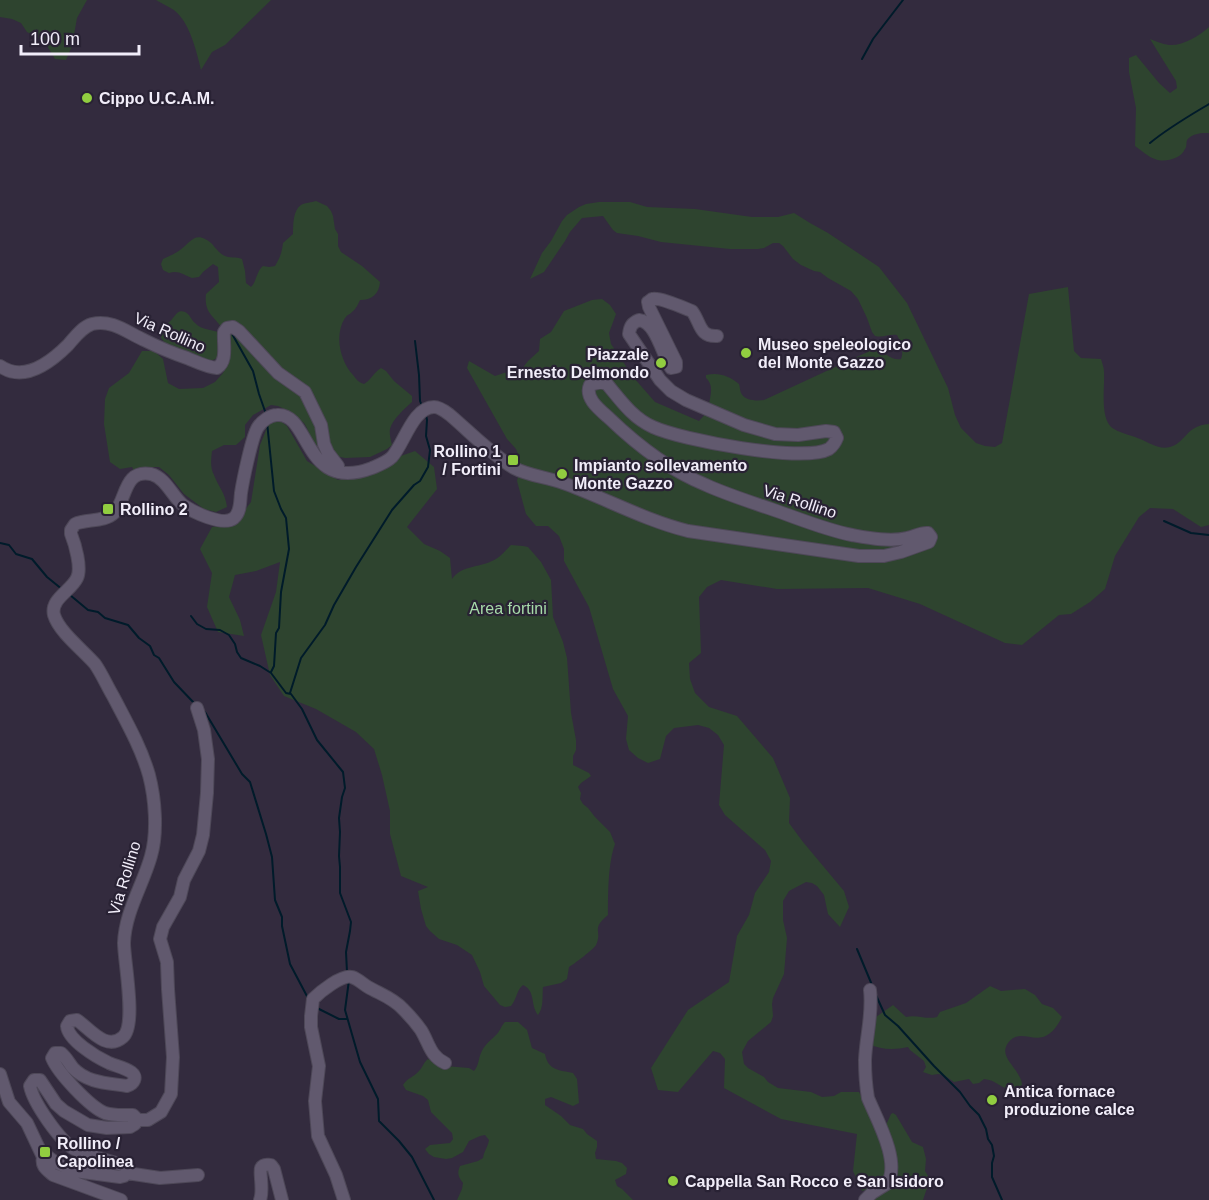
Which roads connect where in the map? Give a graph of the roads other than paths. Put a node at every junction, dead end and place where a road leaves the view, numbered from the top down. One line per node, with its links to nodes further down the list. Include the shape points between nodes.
1 (717, 336): 3 (street, Via Rollino, via 705,334 692,311 656,299 648,302 649,307 676,367 671,368 666,361 648,322 634,322 629,334 660,380 686,400 775,434 834,432 835,444 828,450 800,454 701,441 671,434 634,416 607,384 590,385 589,397 638,444 705,485 852,535 886,539 908,538 924,532 931,537 929,542 884,556 859,556 667,526 561,482 516,469 450,415 434,407 421,413 389,460 361,471)
2 (0, 366): 3 (street, Via Rollino, via 15,373 37,368 53,359 87,327 104,324 217,368 224,361 224,332 233,327 278,373 305,392)
3 (338, 472): 8 (street, Via Rollino, via 317,458 289,419 274,415 256,429 234,518 222,521 196,512 182,504 158,477 145,474 131,480 113,514 78,523 71,530 78,577 55,605 54,614 99,671 138,746 152,787 154,829 152,854 124,941 129,984 127,1032 122,1038 109,1041 77,1020 67,1026 69,1033 88,1050 132,1073 135,1081 127,1086 97,1082 81,1075 62,1053 55,1053 52,1058 60,1073 100,1111 131,1114)
4 (197, 708): 8 (street, via 208,759 203,835 160,939 167,962 173,1057 171,1094 161,1112 148,1120)
5 (870, 990): 16 (street, via 867,1090 889,1150 892,1173 888,1183)
6 (445, 1063): 15 (street, via 432,1053 420,1030 397,1002 356,979 341,979 313,999 311,1027 319,1066 315,1101 318,1136)
7 (0, 1074): 9 (street, via 9,1102 27,1123)
8 (136, 1120): 10 (street, via 130,1128 88,1125 56,1104 40,1080 31,1084 43,1112 71,1147 125,1166)
9 (43, 1157): 10 (street, via 75,1171 120,1177); 12 (street, via 44,1167 53,1174)
10 (127, 1173): 11 (street, via 160,1178)
11 (198, 1175)
12 (121, 1200)
13 (260, 1200): 14 (street, via 261,1170 269,1165 274,1169)
14 (282, 1200)
15 (344, 1200)
16 (865, 1200)

